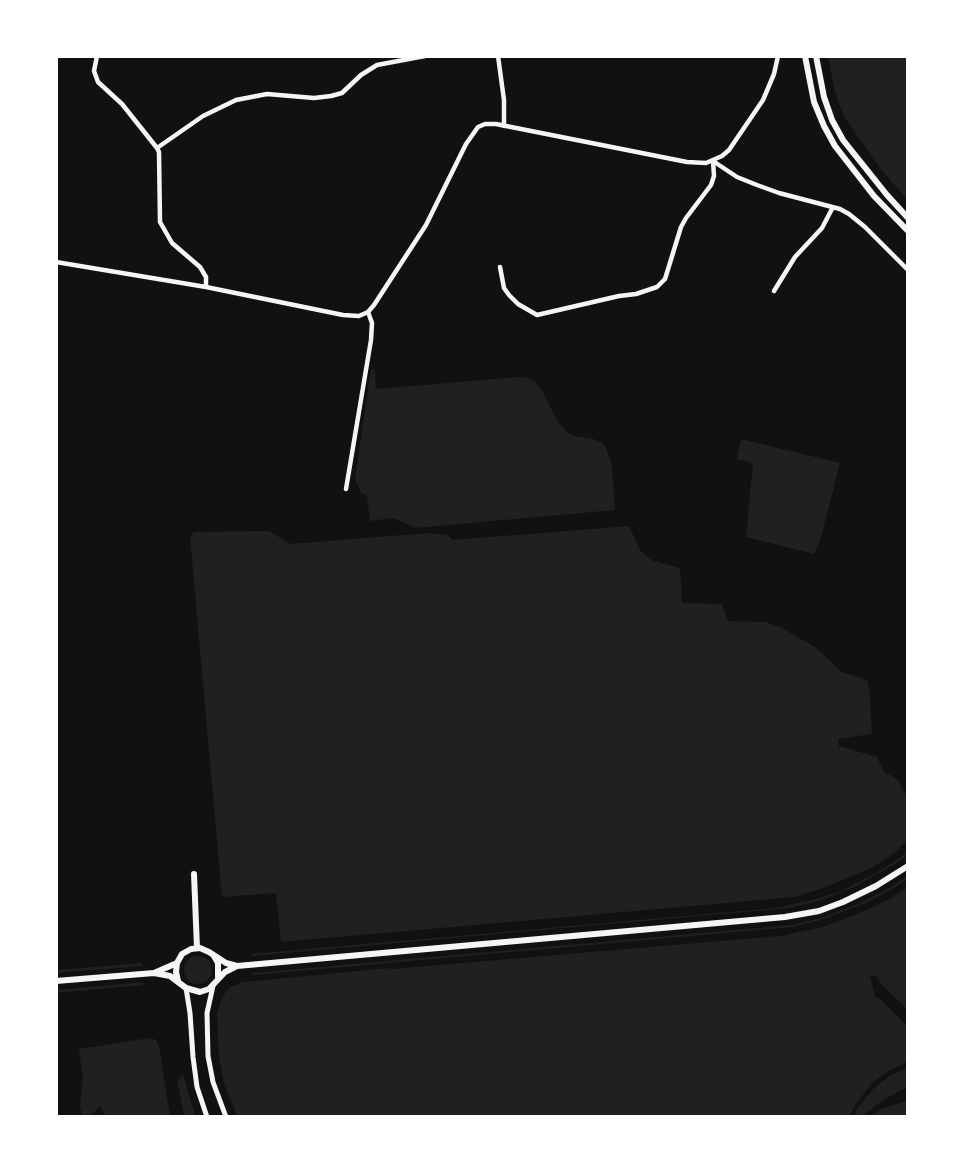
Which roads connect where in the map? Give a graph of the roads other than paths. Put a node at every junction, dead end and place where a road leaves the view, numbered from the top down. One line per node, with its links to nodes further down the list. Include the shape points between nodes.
1 (98, 56): 8 (street, via 94,71 98,82 122,104)
2 (425, 56): 8 (street, via 377,66 360,75 337,95 314,98 267,94 236,100 203,116)
3 (498, 56): 7 (street)
4 (778, 56): 9 (street, via 763,100 729,150)
5 (805, 56): 12 (main road, via 814,102 835,146 874,196)
6 (816, 56): 11 (main road, via 824,97 843,140)
7 (504, 126): 9 (street, via 687,162); 18 (street, via 485,124 471,135 426,225)
8 (157, 148): 16 (street, via 160,222 172,243 200,267 206,277)
9 (713, 161): 10 (street, via 756,185); 14 (street, via 711,185 681,227 665,279 657,287 537,315 509,295 504,288)
10 (833, 207): 15 (street, via 849,214 865,227); 17 (street, via 822,228 794,257)
11 (908, 218)
12 (908, 231)
13 (56, 262): 16 (street)
14 (500, 267)
15 (908, 270)
16 (206, 287): 18 (street, via 350,316)
17 (774, 291)
18 (368, 312): 19 (street, via 372,323 371,340)
19 (346, 489)
20 (908, 866): 25 (main road, via 842,902 785,918)
21 (194, 874): 22 (main road)
22 (197, 948): 23 (main road); 24 (main road, via 186,951)
23 (213, 955): 25 (main road); 27 (main road, via 218,963)
24 (177, 963): 26 (main road); 28 (main road)
25 (237, 966): 27 (main road)
26 (154, 973): 28 (main road); 29 (main road)
27 (218, 978): 30 (main road)
28 (179, 981): 31 (main road)
29 (56, 982)
30 (213, 986): 31 (main road, via 200,992); 33 (street, via 207,1013 208,1056 213,1082)
31 (186, 988): 32 (street, via 197,1087)
32 (207, 1117)
33 (226, 1117)

